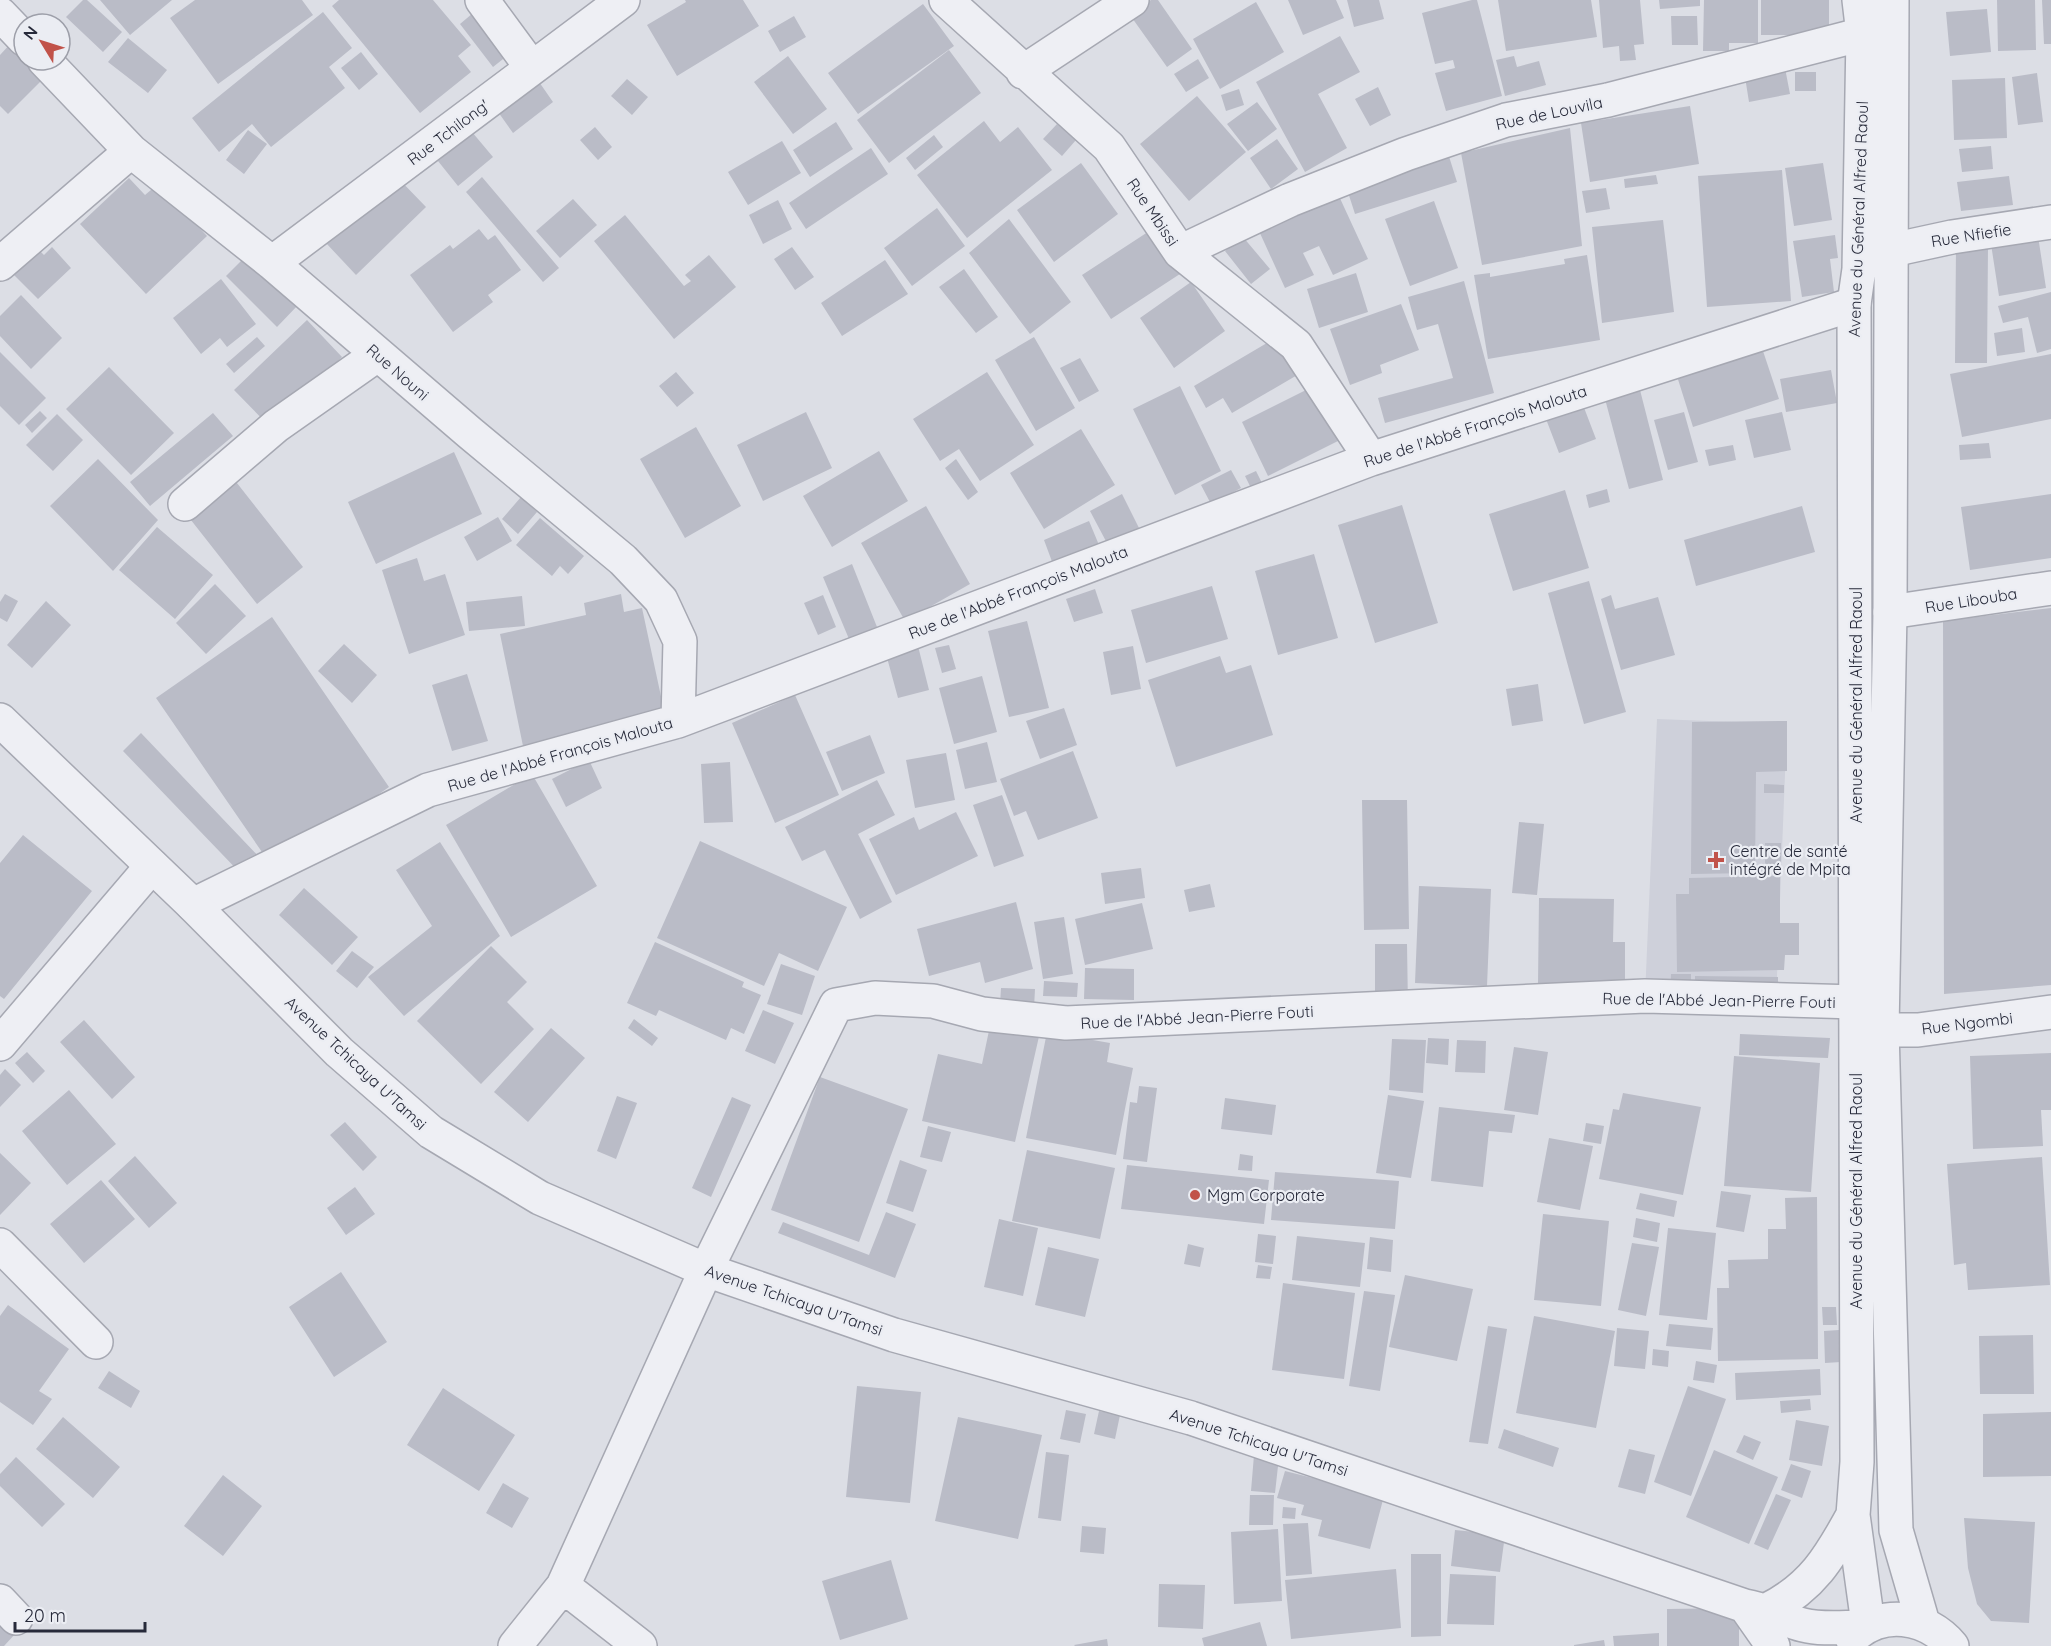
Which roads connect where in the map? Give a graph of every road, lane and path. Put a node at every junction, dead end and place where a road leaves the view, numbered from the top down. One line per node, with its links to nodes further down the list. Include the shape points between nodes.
1 (482, 0): 10 (street)
2 (623, 0): 10 (street, Rue Tchilong')
3 (946, 0): 12 (street, Rue Mbissi)
4 (1132, 0): 12 (street)
5 (1859, 0): 9 (street, Avenue du Général Alfred Raoul)
6 (1892, 0): 15 (street)
7 (0, 14): 8 (street)
8 (12, 26)
9 (1863, 34): 16 (street, Rue de Louvila, via 1608,100 1506,120 1290,200); 19 (street, Avenue du Général Alfred Raoul, via 1859,269)
10 (532, 68): 17 (street, Rue Tchilong')
11 (55, 72): 13 (street, Rue Nouni)
12 (1023, 72): 16 (street, Rue Mbissi, via 1109,147)
13 (130, 151): 17 (street, Rue Nouni); 18 (street)
14 (2051, 222): 15 (street, Rue Nfiefie)
15 (1892, 250): 24 (street)
16 (1180, 252): 21 (street, Rue Mbissi, via 1296,345)
17 (272, 263): 20 (street, Rue Nouni)
18 (0, 264)
19 (1854, 304): 21 (street, Rue de l'Abbé François Malouta); 29 (street, Avenue du Général Alfred Raoul)
20 (377, 355): 22 (street, via 276,426); 26 (street, Rue Nouni, via 623,560 661,600 680,641)
21 (1371, 459): 26 (street, Rue de l'Abbé François Malouta)
22 (185, 504)
23 (2051, 588): 24 (street, Rue Libouba)
24 (1890, 612): 31 (street)
25 (0, 720): 27 (street, Avenue Tchicaya U'Tamsi)
26 (678, 721): 28 (street, Rue de l'Abbé François Malouta, via 428,790)
27 (152, 866): 28 (street, Avenue Tchicaya U'Tamsi); 32 (street)
28 (192, 905): 34 (street, Avenue Tchicaya U'Tamsi, via 339,1052 431,1132 540,1198)
29 (1856, 1002): 34 (street, Rue de l'Abbé Jean-Pierre Fouti, via 1645,996 1066,1023 982,1014 933,1002 875,998 836,1005); 36 (street, Avenue du Général Alfred Raoul, via 1857,1462)
30 (2051, 1012): 31 (street, Rue Ngombi, via 1918,1030)
31 (1882, 1030): 39 (street, via 1896,1530)
32 (0, 1044)
33 (0, 1245): 35 (street)
34 (706, 1270): 37 (street); 38 (street, Avenue Tchicaya U'Tamsi, via 894,1335 1191,1418)
35 (96, 1342)
36 (1853, 1515): 38 (street, via 1827,1561 1787,1600); 40 (street, Avenue du Général Alfred Raoul)
37 (563, 1586): 41 (street); 42 (street)
38 (1756, 1608): 40 (street, Avenue Tchicaya U'Tamsi, via 1801,1624); 43 (street)
39 (1923, 1623): 40 (street, Avenue Tchicaya U'Tamsi, via 1895,1618); 44 (street, via 1942,1634)
40 (1859, 1632)
41 (515, 1646)
42 (640, 1646)
43 (1773, 1646)
44 (1952, 1646)

